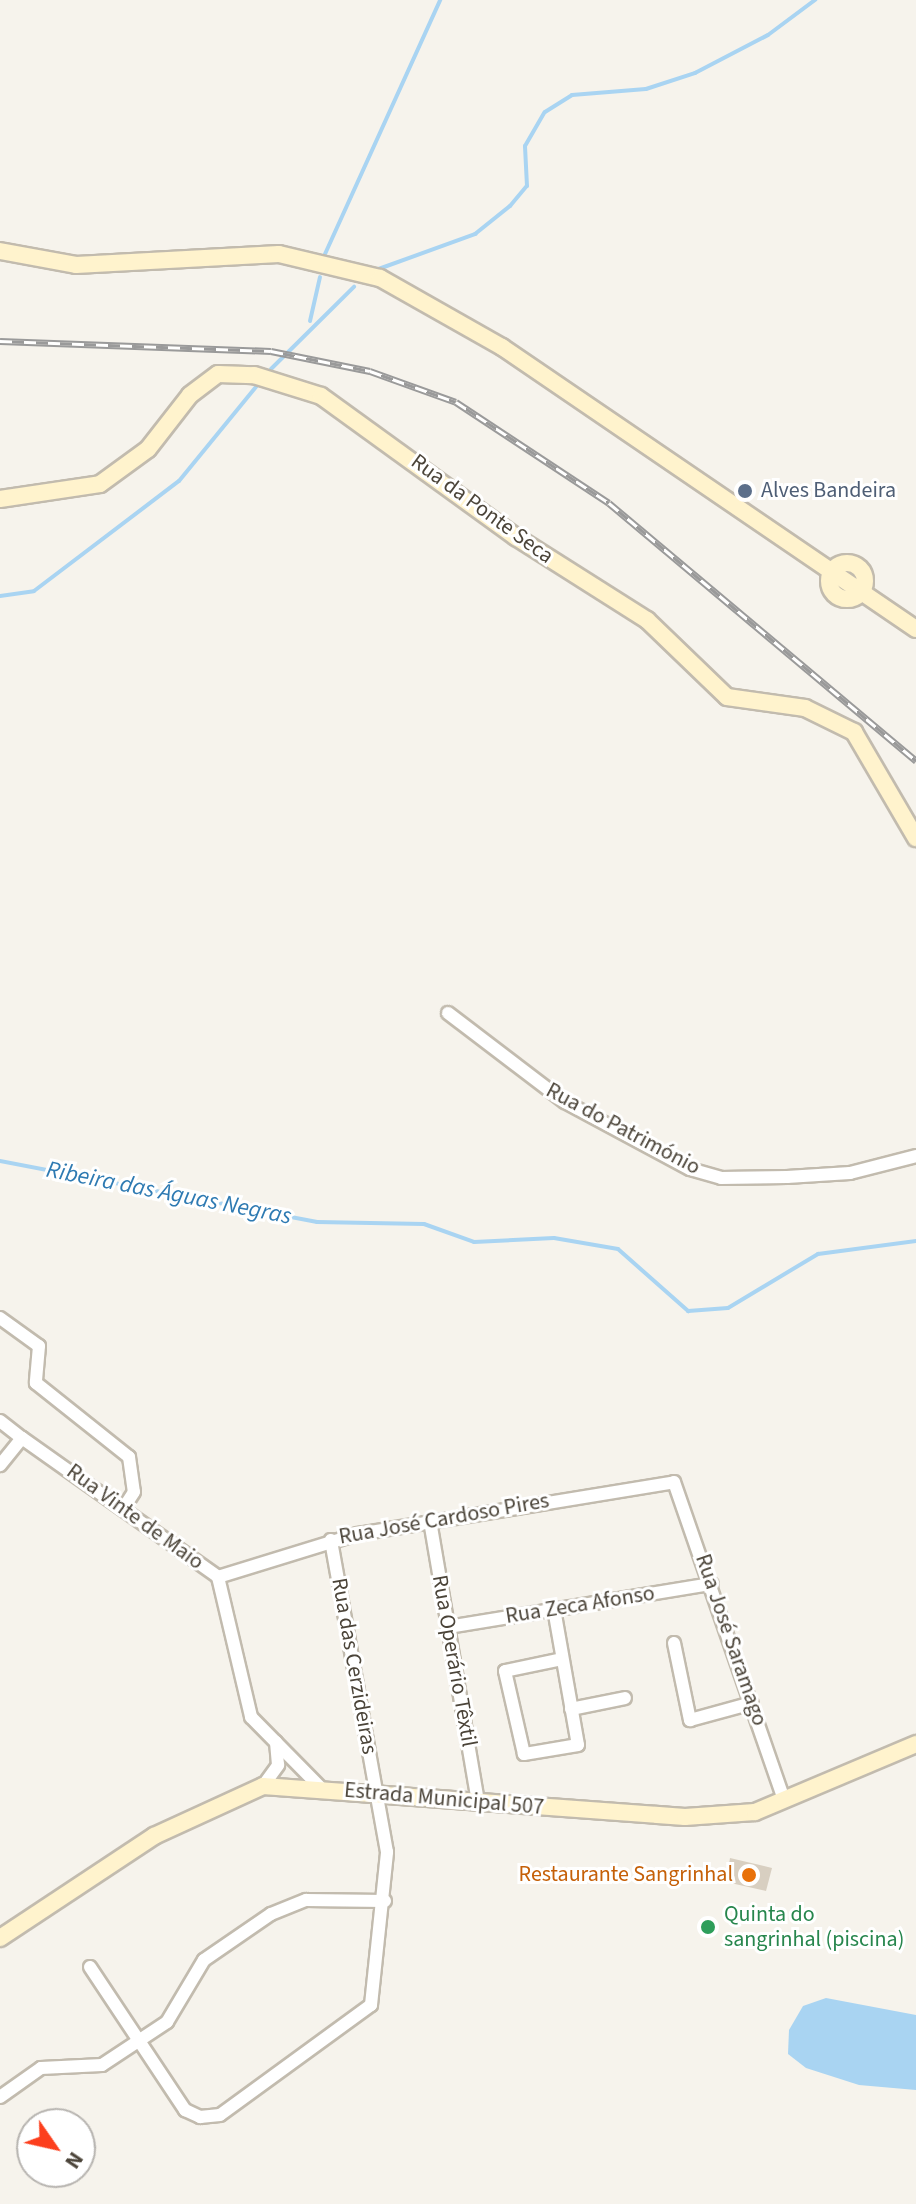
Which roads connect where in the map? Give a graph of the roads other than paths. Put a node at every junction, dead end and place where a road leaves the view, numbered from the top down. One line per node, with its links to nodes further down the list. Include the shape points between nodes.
1 (0, 251): 3 (street, via 76,265 279,254 380,278 430,303)
2 (0, 499): 6 (street, Rua da Ponte Seca, via 100,484 148,449 190,395 218,374 254,375 321,396 516,537 647,620 727,697 805,708 854,732)
3 (831, 571): 4 (street, via 838,597); 4 (street, via 841,563 858,566)
4 (861, 592): 5 (street)
5 (916, 629)
6 (916, 838)
7 (448, 1013): 8 (street, Rua do Património, via 554,1095 690,1169 721,1178 787,1177 850,1173)
8 (916, 1156)
9 (0, 1318): 14 (street, via 39,1346 36,1383 129,1457 134,1492)
10 (0, 1421): 11 (street, Rua Vinte de Maio)
11 (22, 1438): 12 (street); 14 (street, Rua Vinte de Maio)
12 (0, 1465)
13 (674, 1482): 15 (street, Rua José Cardoso Pires); 18 (street, Rua José Saramago)
14 (123, 1509): 17 (street, Rua Vinte de Maio)
15 (430, 1521): 16 (street, Rua José Cardoso Pires); 20 (street, Rua Operário Têxtil)
16 (331, 1540): 17 (street, Rua José Cardoso Pires); 30 (street, Rua das Cerzideiras)
17 (218, 1577): 26 (street, Rua Vinte de Maio, via 251,1717)
18 (712, 1584): 19 (street, Rua Zeca Afonso); 24 (street, Rua José Saramago)
19 (554, 1609): 20 (street, Rua Zeca Afonso); 22 (street)
20 (448, 1627): 32 (street, Rua Operário Têxtil)
21 (674, 1643): 24 (street, via 690,1720)
22 (562, 1659): 25 (street); 25 (street, via 505,1671 524,1754 578,1745)
23 (625, 1698): 25 (street)
24 (752, 1703): 31 (street, Rua José Saramago)
25 (571, 1709)
26 (276, 1742): 28 (street, via 278,1765); 29 (street, Rua Vinte de Maio)
27 (916, 1744): 31 (street, Estrada Municipal 507)
28 (263, 1786): 29 (street, Estrada Municipal 507); 34 (street, Estrada Municipal 507, via 154,1836)
29 (322, 1789): 30 (street, Estrada Municipal 507)
30 (377, 1792): 32 (street, Estrada Municipal 507); 33 (street, Rua das Cerzideiras, via 387,1852)
31 (784, 1800): 32 (street, Estrada Municipal 507, via 755,1812 685,1817)
32 (478, 1801)
33 (385, 1901): 36 (street, via 306,1900 271,1914 204,1960 177,2013); 36 (street, Rua das Cerzideiras, via 371,2005 220,2115 185,2110)
34 (0, 1938)
35 (90, 1967): 36 (street, Rua das Cerzideiras)
36 (139, 2040): 37 (street, via 102,2065 41,2068)
37 (0, 2097)

